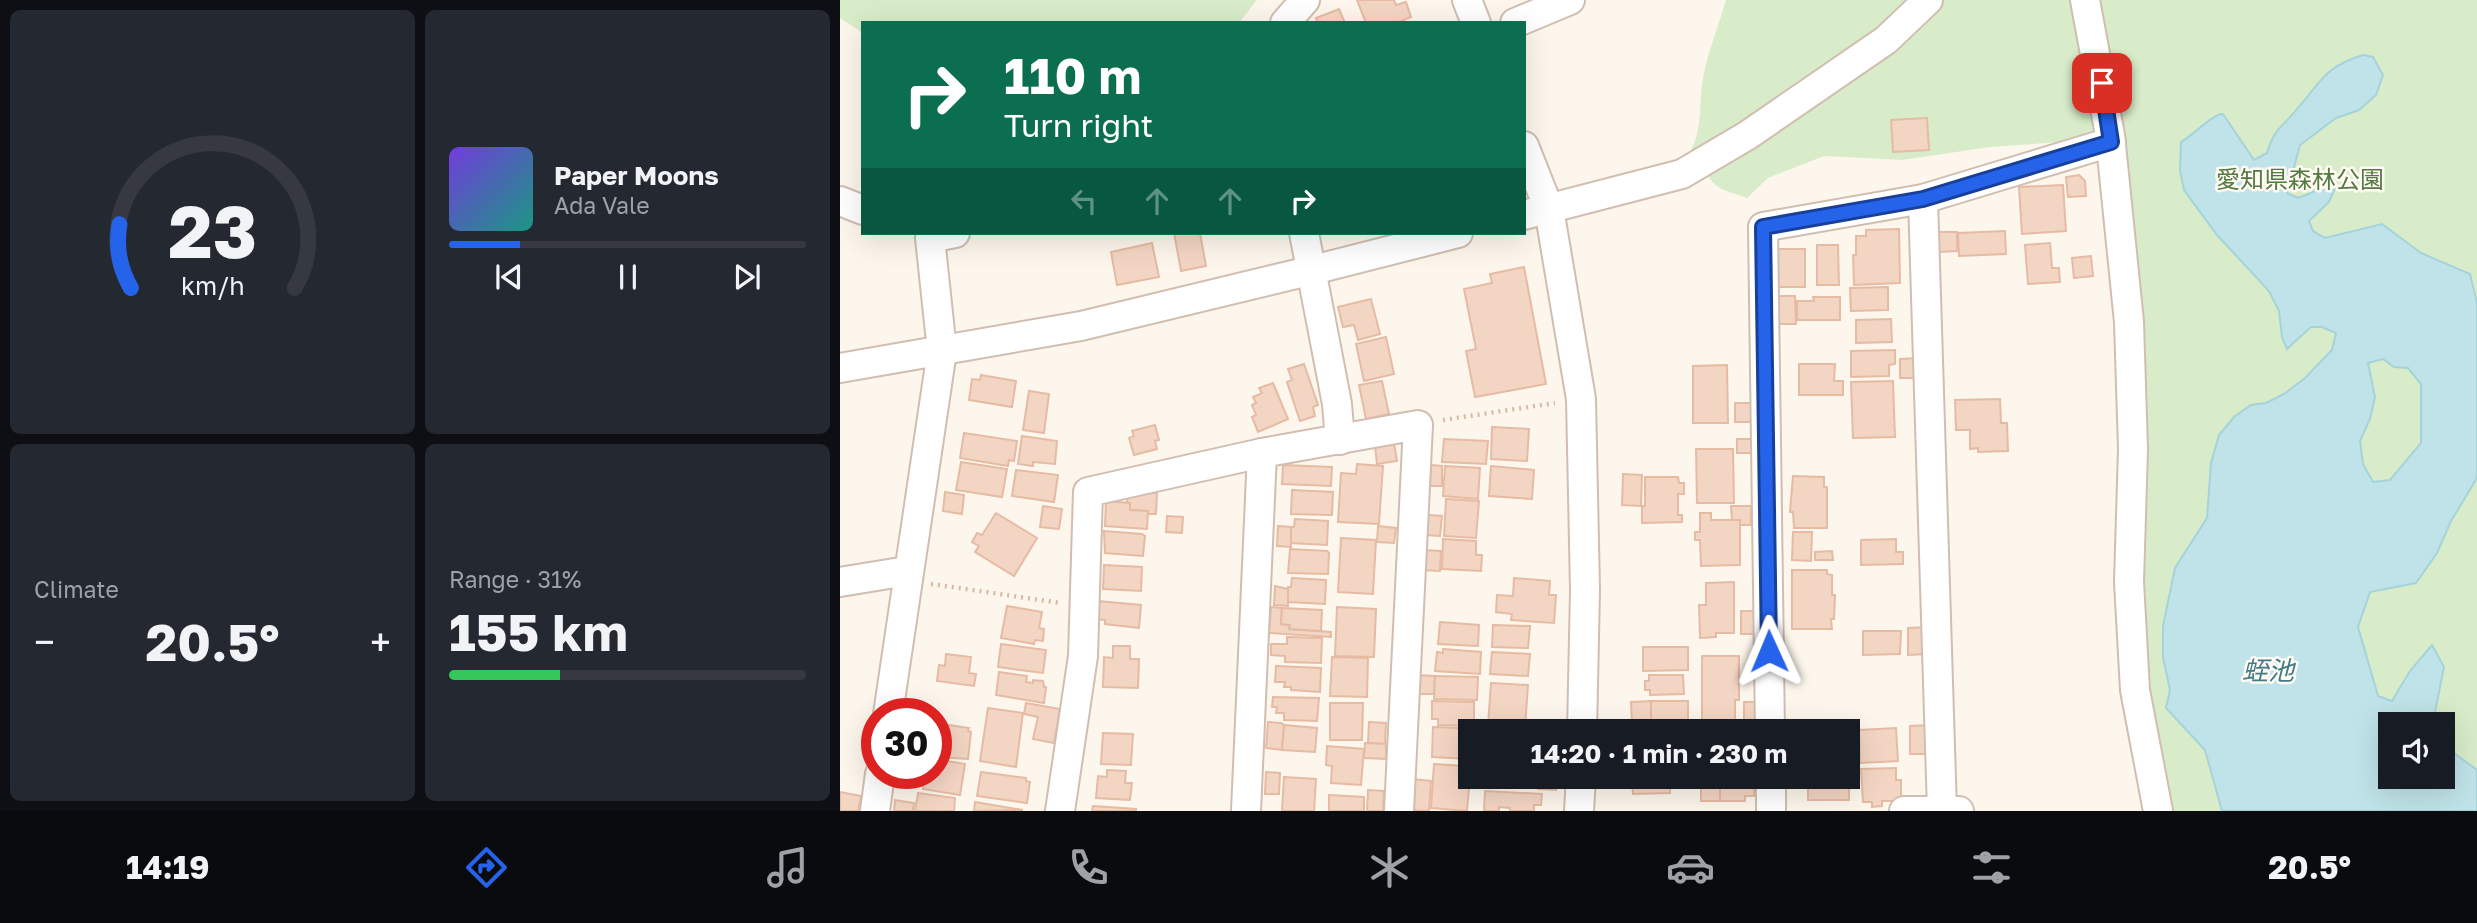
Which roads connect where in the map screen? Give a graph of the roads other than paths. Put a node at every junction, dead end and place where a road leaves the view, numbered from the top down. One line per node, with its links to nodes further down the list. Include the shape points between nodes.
1 (1305, 0): 6 (street)
2 (1467, 0): 7 (street)
3 (1570, 0): 8 (street)
4 (1928, 0): 14 (street, via 1886,40 1748,135 1682,174)
5 (2085, 0): 9 (street)
6 (1287, 21)
7 (1475, 21)
8 (1520, 21)
9 (2111, 142): 11 (street); 40 (street, via 2129,322 2133,449 2129,582 2135,690)
10 (1526, 156): 14 (street)
11 (1923, 199): 27 (street, via 1763,227); 38 (street)
12 (840, 201): 13 (street)
13 (861, 209)
14 (1537, 212): 26 (street, via 1581,399)
15 (934, 235): 19 (street)
16 (1304, 235): 18 (street)
17 (1450, 235): 18 (street)
18 (1313, 270): 19 (street, via 1081,326); 21 (street)
19 (942, 351): 20 (street); 23 (street)
20 (840, 368)
21 (1340, 440): 22 (street); 34 (street, via 1418,425)
22 (1262, 453): 32 (street, via 1088,492 1083,656); 33 (street)
23 (907, 575): 24 (street); 25 (street)
24 (840, 582)
25 (890, 698)
26 (1582, 719)
27 (1770, 719)
28 (878, 789): 31 (street)
29 (1580, 789): 35 (street)
30 (1770, 789): 36 (street)
31 (875, 811)
32 (1060, 811)
33 (1246, 811)
34 (1399, 811)
35 (1579, 811)
36 (1771, 811)
37 (1904, 811): 38 (street)
38 (1942, 811): 39 (street)
39 (1959, 811)
40 (2158, 811)

